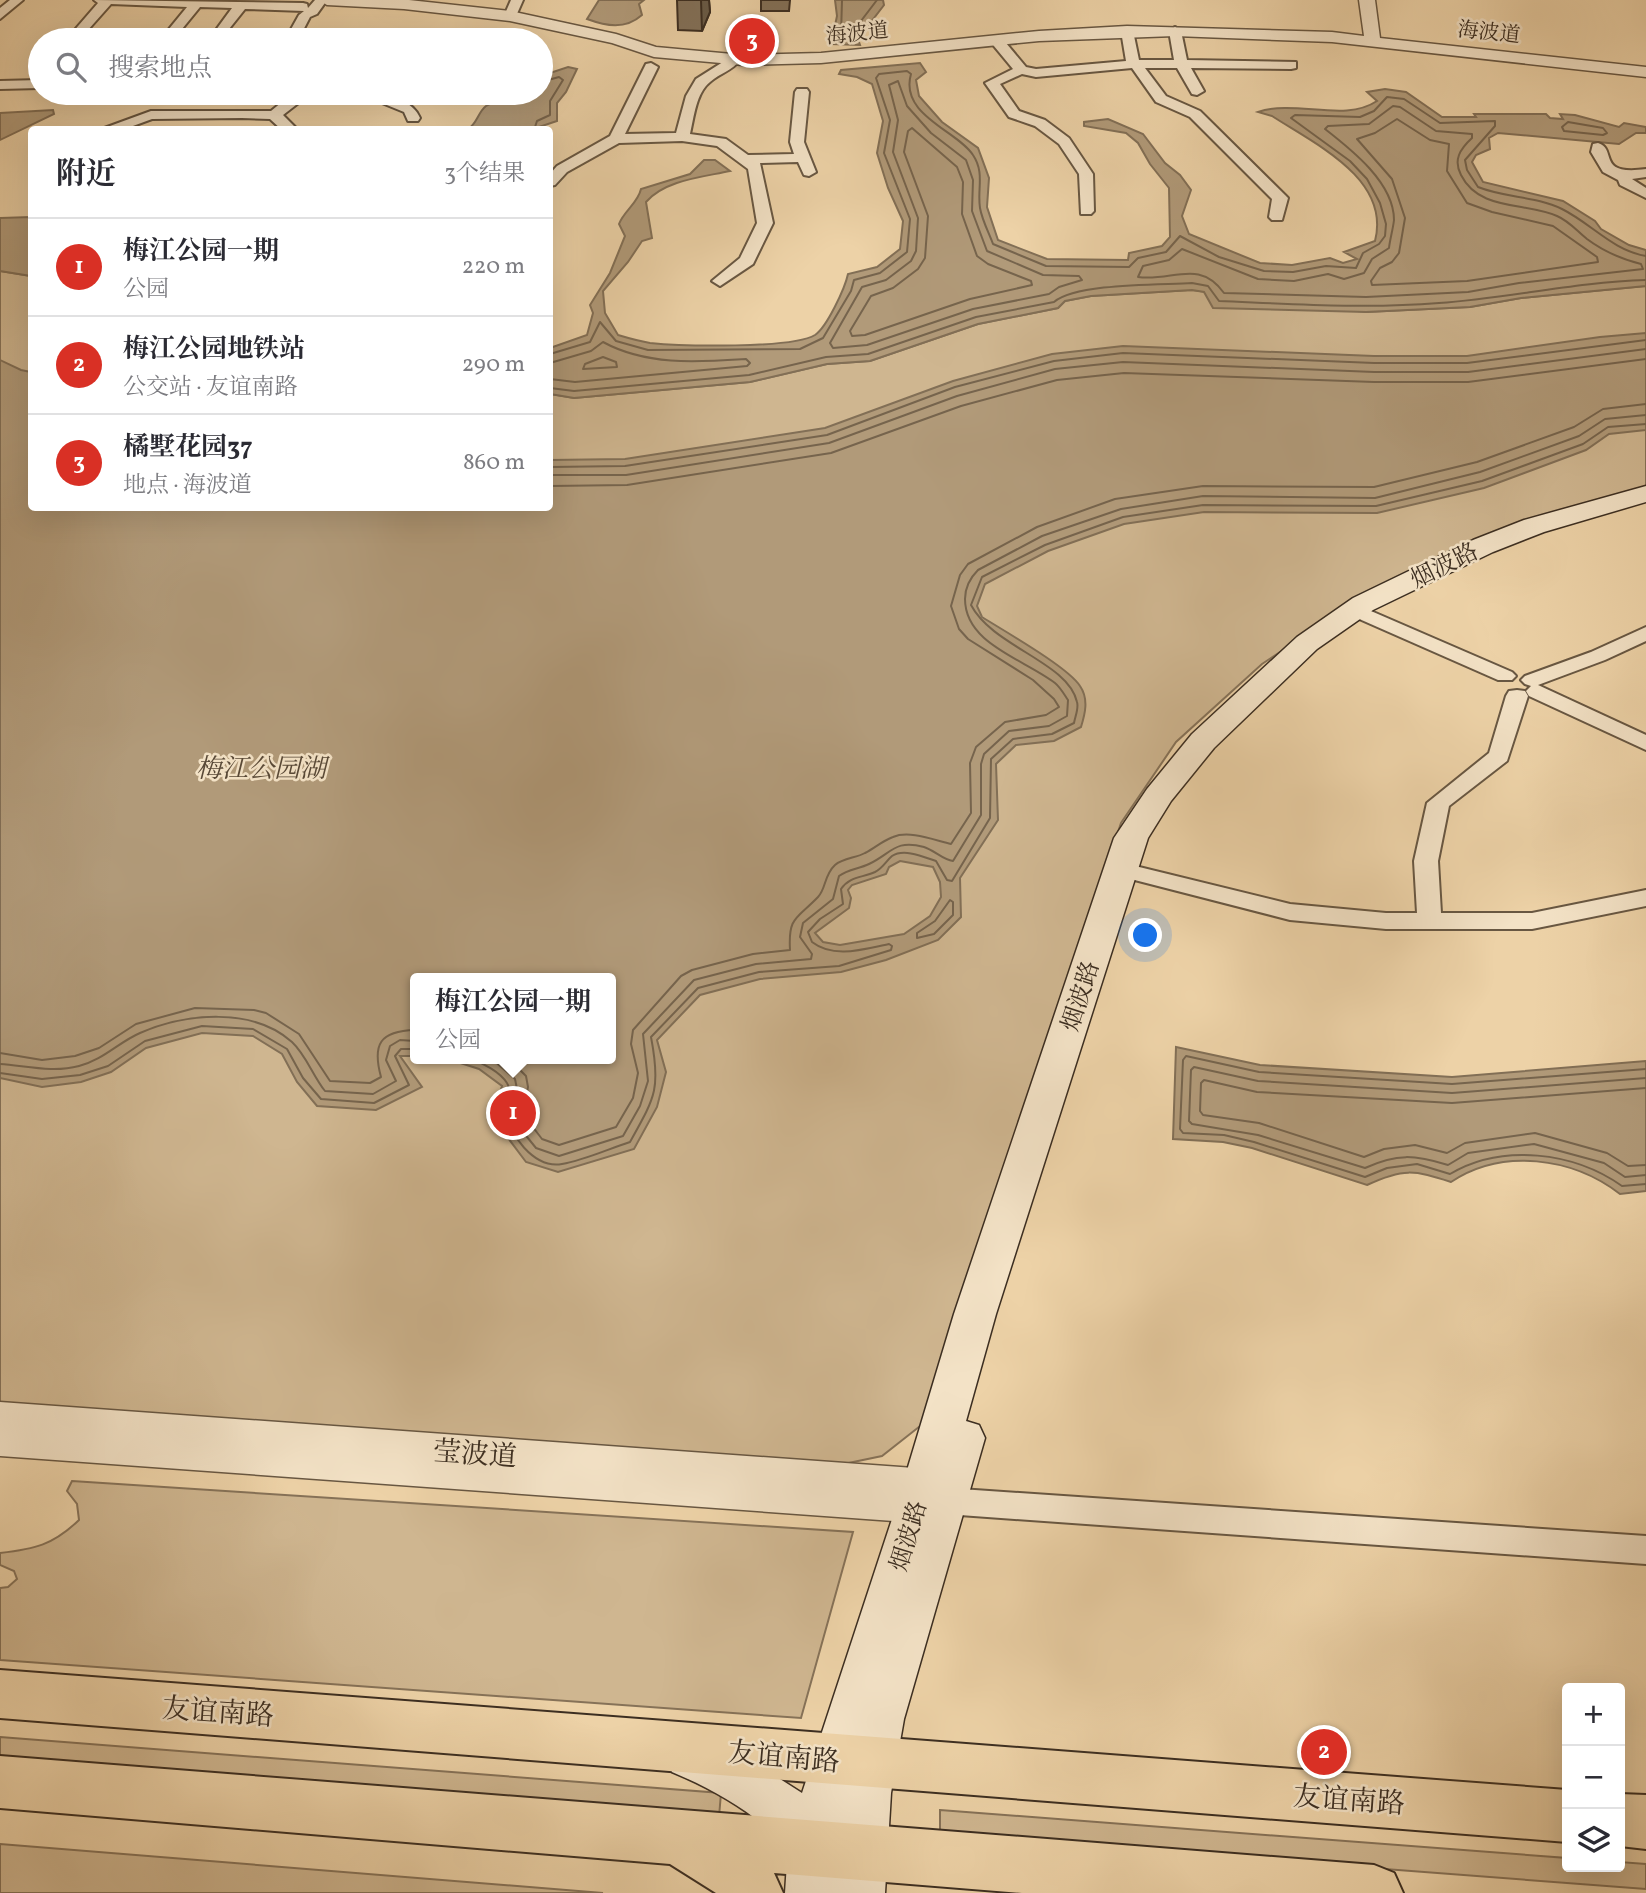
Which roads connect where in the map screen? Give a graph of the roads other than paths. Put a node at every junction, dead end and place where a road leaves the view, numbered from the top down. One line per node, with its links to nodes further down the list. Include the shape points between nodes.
1 (17, 0): 13 (street)
2 (100, 0): 3 (street)
3 (108, 0): 9 (street); 15 (street)
4 (321, 0): 12 (street, via 313,11)
5 (327, 0): 10 (street, 海波道)
6 (517, 0): 14 (street)
7 (1355, 0): 22 (street)
8 (1367, 0): 22 (street)
9 (197, 3): 11 (street); 16 (street)
10 (429, 3): 14 (street, 海波道)
11 (241, 5): 12 (street); 17 (street)
12 (305, 7): 18 (street)
13 (0, 15)
14 (510, 16): 23 (street, 海波道, via 654,52)
15 (83, 28)
16 (176, 28)
17 (224, 28)
18 (297, 28)
19 (1128, 31): 20 (street, 海波道); 21 (street, 海波道); 26 (street)
20 (1175, 31): 22 (street, 海波道); 25 (street)
21 (996, 40): 24 (street, 海波道, via 821,58); 29 (street)
22 (1367, 41): 30 (street, 海波道, via 1551,55)
23 (715, 58): 24 (street, 海波道); 31 (street)
24 (734, 60): 31 (street, via 726,70)
25 (1181, 63): 26 (street); 27 (street); 34 (street)
26 (1135, 64): 29 (street, via 1036,73); 51 (street, via 1161,99 1195,114 1280,198)
27 (1291, 65)
28 (651, 67): 43 (street)
29 (1021, 70): 50 (street, via 992,83 1014,114 1040,123 1064,141 1086,174)
30 (1646, 72)
31 (708, 77): 42 (street, via 697,87)
32 (28, 84): 33 (street)
33 (0, 85)
34 (1197, 91)
35 (802, 92): 45 (street, via 797,142 806,165 748,159)
36 (288, 105): 38 (street)
37 (398, 105): 39 (street, via 410,110)
38 (274, 116): 40 (street, via 151,116); 41 (street)
39 (413, 118)
40 (119, 126)
41 (286, 126)
42 (682, 137): 43 (street); 45 (street, via 721,142)
43 (616, 139): 48 (street)
44 (1598, 146): 47 (street, via 1608,169)
45 (755, 167): 52 (street, via 765,223 747,261)
46 (1646, 173): 47 (street)
47 (1625, 178): 49 (street)
48 (553, 179)
49 (1646, 194)
50 (1086, 211)
51 (1278, 217)
52 (720, 281)
53 (1646, 494): 64 (main road, 烟波路, via 1521,531 1363,604 1307,643 1203,741 1158,796 1131,838 975,1314)
54 (1646, 501): 55 (main road, 烟波路, via 1513,541)
55 (1364, 614): 57 (street); 59 (main road, 烟波路, via 1284,674 1200,755 1165,803)
56 (1646, 633): 57 (street)
57 (1523, 686): 58 (street); 61 (street, via 1499,756 1438,803 1426,861)
58 (1646, 743)
59 (1131, 872): 61 (street, via 1290,912); 64 (main road, 烟波路, via 981,1370)
60 (1646, 898): 61 (street, via 1532,921)
61 (1429, 921)
62 (0, 1418): 64 (street, 莹波道)
63 (0, 1441): 64 (street, 莹波道)
64 (936, 1498): 65 (street); 68 (main road, 烟波路, via 887,1691)
65 (1646, 1550)
66 (0, 1694): 67 (main road, 友谊南路)
67 (662, 1746): 68 (main road, 友谊南路); 74 (main road, via 732,1775 779,1808)
68 (853, 1762): 70 (main road, 友谊南路); 74 (main road, 烟波路)
69 (0, 1782): 73 (main road)
70 (1562, 1816)
71 (1625, 1820): 72 (main road)
72 (1646, 1822)
73 (667, 1836): 74 (main road); 75 (main road, via 719,1861)
74 (831, 1867): 76 (main road)
75 (754, 1893)
76 (1374, 1893)

